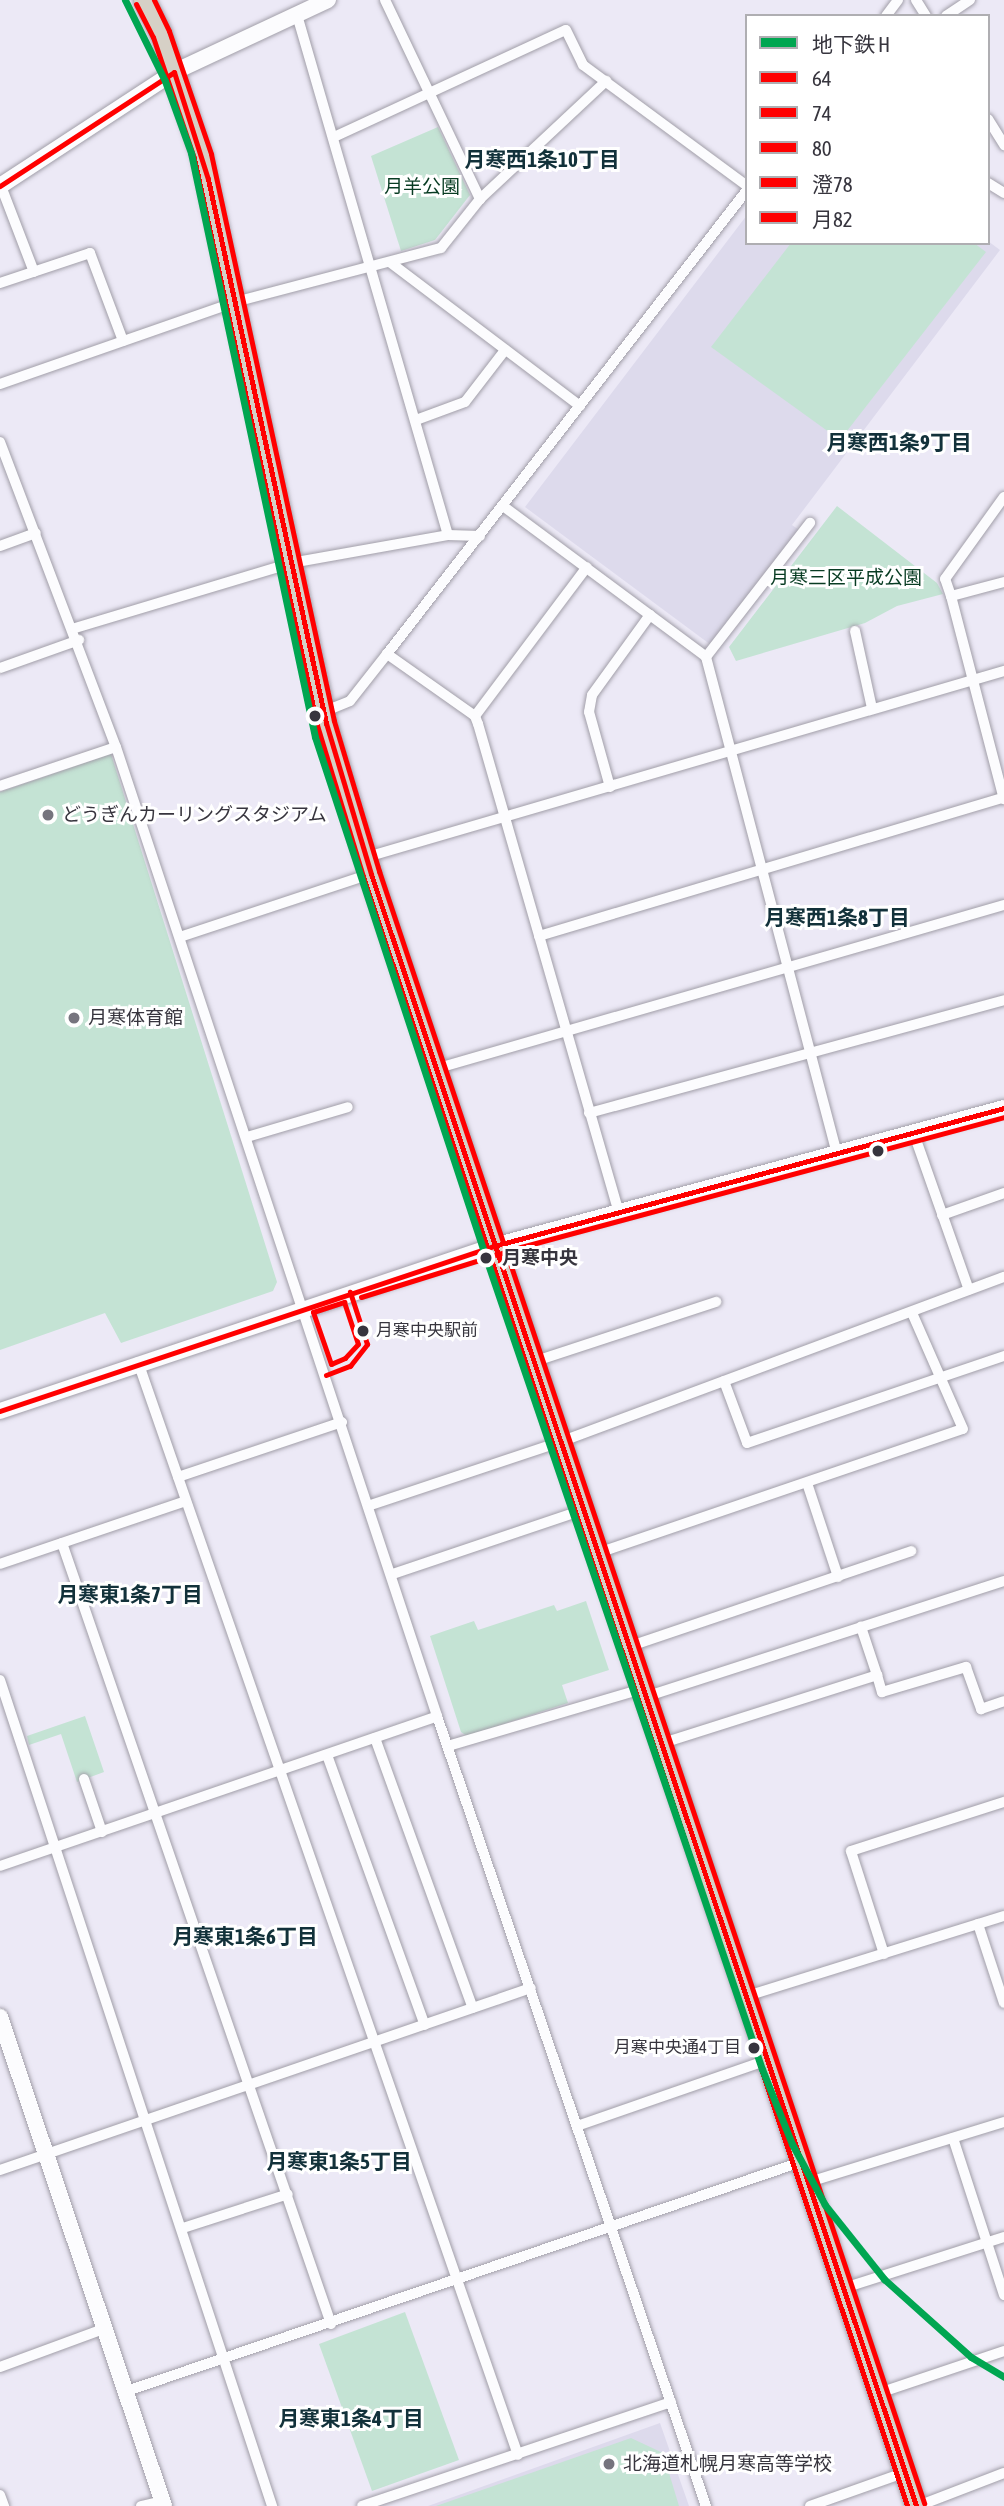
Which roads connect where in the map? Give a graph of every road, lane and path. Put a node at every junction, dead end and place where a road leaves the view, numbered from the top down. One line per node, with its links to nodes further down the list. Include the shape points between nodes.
1 (144, 0): 7 (highway)
2 (328, 0): 6 (street)
3 (385, 0): 9 (street)
4 (970, 0): 5 (street)
5 (949, 14)
6 (298, 15): 7 (street); 11 (street)
7 (174, 72): 13 (street); 21 (highway, via 202,156)
8 (606, 81): 9 (street, via 583,65 566,30); 14 (street); 16 (street)
9 (431, 93): 11 (street); 16 (street)
10 (990, 122): 12 (street)
11 (334, 138): 18 (street)
12 (1004, 145)
13 (1, 186): 19 (street)
14 (745, 186)
15 (745, 191): 25 (street)
16 (480, 199): 17 (street, via 441,248)
17 (391, 263): 18 (street); 23 (street)
18 (371, 267): 21 (street); 26 (street)
19 (34, 272): 20 (street); 22 (street, via 90,253)
20 (0, 283)
21 (235, 302): 22 (street); 36 (highway)
22 (123, 341): 24 (street)
23 (505, 350): 25 (street); 26 (street, via 464,402)
24 (0, 384)
25 (580, 406): 30 (street)
26 (416, 419): 33 (street)
27 (0, 442): 28 (street)
28 (4, 464): 32 (street)
29 (1004, 497): 39 (street, via 945,579)
30 (503, 506): 34 (street); 37 (street)
31 (810, 523): 45 (street)
32 (36, 533): 35 (street); 41 (street)
33 (448, 535): 34 (street); 36 (street)
34 (480, 536): 44 (street)
35 (0, 546)
36 (291, 563): 41 (street); 50 (highway)
37 (587, 567): 40 (street); 51 (street)
38 (1004, 582): 39 (street)
39 (951, 596): 48 (street)
40 (650, 615): 45 (street); 55 (street, via 592,695 589,712)
41 (75, 628): 43 (street)
42 (855, 632): 49 (street)
43 (79, 640): 46 (street); 52 (street)
44 (387, 654): 50 (street, via 350,701); 51 (street)
45 (706, 657): 53 (street)
46 (0, 668)
47 (1004, 671): 48 (street)
48 (973, 680): 49 (street); 56 (street)
49 (872, 708): 53 (street)
50 (323, 712): 58 (highway)
51 (475, 716): 57 (street)
52 (117, 747): 54 (street); 62 (street)
53 (729, 751): 55 (street); 59 (street)
54 (0, 786)
55 (610, 787): 57 (street)
56 (1004, 798): 59 (street)
57 (505, 820): 58 (street); 61 (street)
58 (369, 866): 62 (street); 67 (highway)
59 (761, 871): 61 (street); 63 (street)
60 (1004, 905): 63 (street)
61 (539, 936): 65 (street)
62 (180, 937): 72 (street)
63 (787, 965): 65 (street); 66 (street)
64 (1004, 1000): 66 (street)
65 (565, 1031): 67 (street); 70 (street)
66 (809, 1052): 70 (street); 73 (street)
67 (435, 1069): 77 (highway)
68 (348, 1107): 72 (street)
69 (1004, 1108): 71 (street)
70 (589, 1113): 75 (street)
71 (914, 1134): 73 (street); 76 (street)
72 (247, 1137): 81 (street)
73 (836, 1154): 75 (street)
74 (1004, 1193): 76 (street)
75 (619, 1213): 77 (street)
76 (942, 1214): 79 (street)
77 (494, 1246): 81 (street); 85 (highway)
78 (1004, 1277): 79 (street)
79 (969, 1290): 82 (street)
80 (716, 1302): 85 (street)
81 (302, 1306): 84 (street); 89 (street)
82 (912, 1312): 86 (street); 87 (street)
83 (1004, 1356): 86 (street)
84 (138, 1362): 88 (street); 91 (street)
85 (533, 1362): 90 (highway)
86 (944, 1379): 87 (street, via 747,1443); 92 (street, via 963,1429)
87 (724, 1381): 90 (street)
88 (0, 1410)
89 (342, 1422): 91 (street); 94 (street)
90 (560, 1442): 94 (street); 95 (highway)
91 (178, 1477): 93 (street)
92 (807, 1483): 98 (street); 101 (street)
93 (186, 1501): 96 (street); 114 (street)
94 (371, 1505): 100 (street)
95 (583, 1510): 98 (highway); 100 (street)
96 (62, 1543): 99 (street); 117 (street)
97 (911, 1551): 101 (street)
98 (598, 1552): 104 (highway)
99 (0, 1564)
100 (393, 1573): 109 (street)
101 (838, 1577): 104 (street)
102 (1004, 1581): 103 (street)
103 (861, 1628): 105 (street); 107 (street)
104 (631, 1646): 107 (highway)
105 (877, 1675): 108 (street, via 882,1692 966,1667 981,1709); 111 (street)
106 (0, 1680): 119 (street)
107 (647, 1692): 111 (highway); 112 (street)
108 (1004, 1701)
109 (437, 1716): 110 (street); 112 (street)
110 (374, 1738): 113 (street); 127 (street)
111 (663, 1743): 125 (highway)
112 (448, 1746): 124 (street)
113 (327, 1755): 114 (street); 129 (street)
114 (280, 1771): 117 (street); 130 (street)
115 (84, 1779): 118 (street)
116 (1004, 1802): 123 (street, via 851,1851)
117 (157, 1813): 118 (street); 133 (street)
118 (102, 1832): 119 (street)
119 (57, 1847): 120 (street); 134 (street)
120 (0, 1866)
121 (1004, 1916): 122 (street)
122 (978, 1924): 123 (street); 126 (street)
123 (884, 1954): 125 (street)
124 (531, 1987): 127 (street); 136 (street)
125 (747, 1996): 132 (highway)
126 (1004, 2003)
127 (473, 2008): 129 (street)
128 (0, 2017): 131 (street)
129 (425, 2025): 130 (street)
130 (374, 2042): 133 (street); 146 (street)
131 (6, 2052): 138 (street)
132 (768, 2060): 136 (street); 140 (highway)
133 (253, 2086): 134 (street); 141 (street)
134 (149, 2121): 138 (street); 142 (street)
135 (1004, 2122): 137 (street)
136 (577, 2126): 143 (street)
137 (953, 2138): 140 (street); 145 (street)
138 (47, 2154): 139 (street); 150 (street)
139 (0, 2170)
140 (805, 2172): 143 (street); 147 (highway)
141 (288, 2194): 142 (street); 149 (street)
142 (183, 2228): 152 (street)
143 (612, 2228): 146 (street); 156 (street)
144 (1004, 2237): 145 (street)
145 (987, 2242): 147 (street); 148 (street)
146 (457, 2280): 149 (street); 157 (street)
147 (844, 2288): 155 (highway)
148 (1004, 2295)
149 (331, 2324): 152 (street)
150 (106, 2328): 153 (street); 154 (street)
151 (1003, 2355): 155 (street)
152 (225, 2359): 154 (street); 164 (street)
153 (0, 2367)
154 (127, 2391): 161 (street)
155 (879, 2393): 158 (highway)
156 (671, 2402): 157 (street); 166 (street)
157 (518, 2455): 165 (street)
158 (906, 2472): 167 (street); 168 (highway)
159 (1004, 2473): 168 (street)
160 (0, 2496): 162 (street)
161 (163, 2504): 163 (street)
162 (4, 2506)
163 (141, 2506)
164 (272, 2506)
165 (362, 2506)
166 (706, 2506)
167 (810, 2506)
168 (917, 2506)

